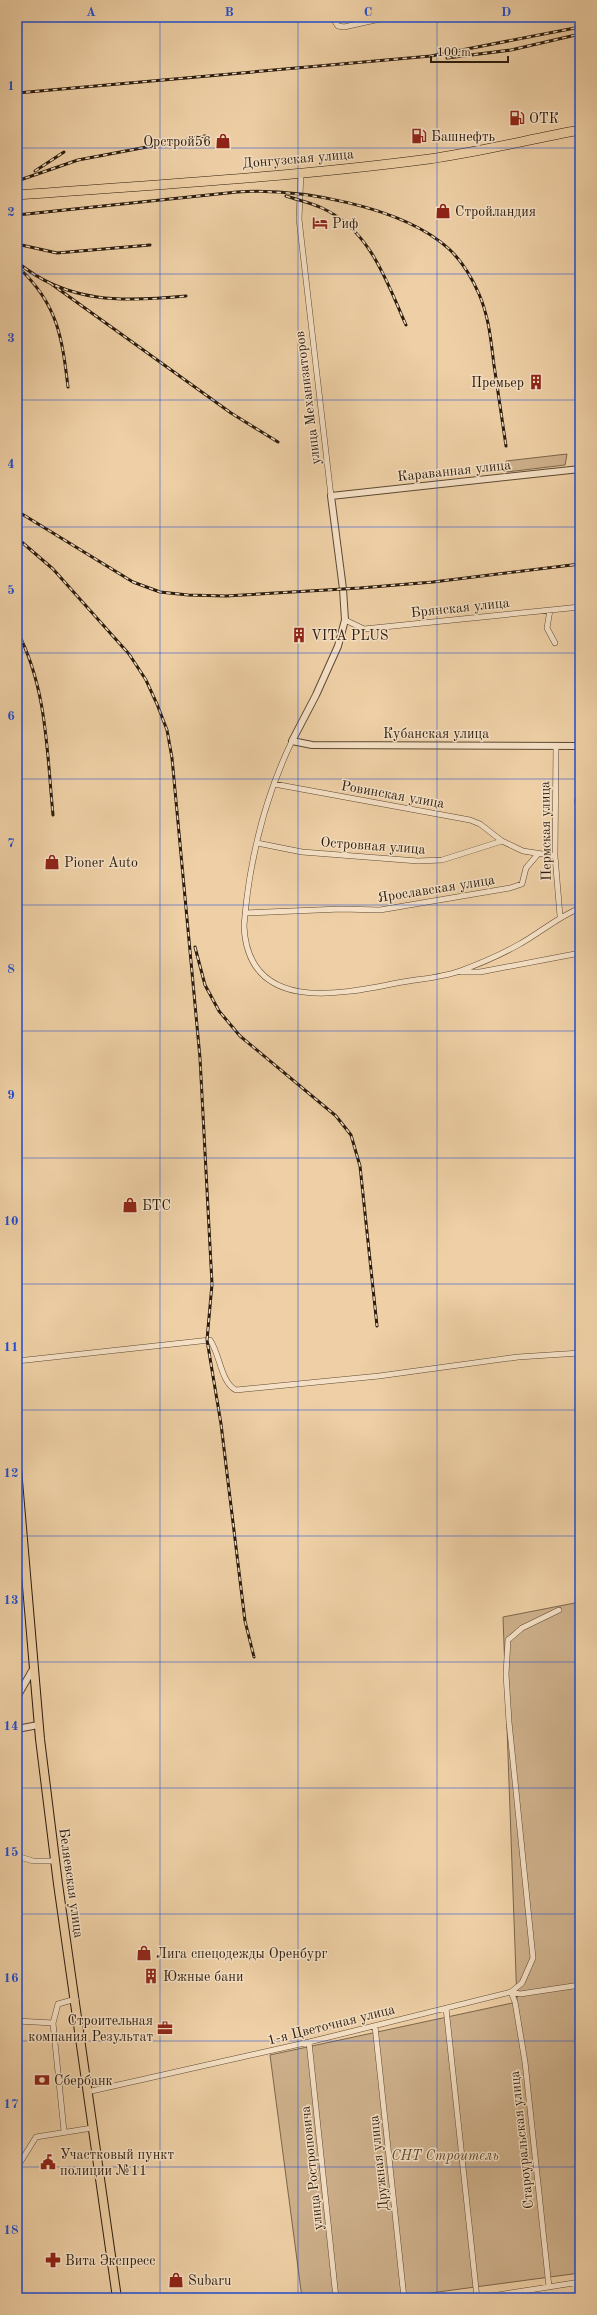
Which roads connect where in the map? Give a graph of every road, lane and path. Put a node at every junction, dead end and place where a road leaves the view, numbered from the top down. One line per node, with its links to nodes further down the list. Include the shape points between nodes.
1 (389, 17): 2 (street, via 344,27 338,26)
2 (333, 19)
3 (580, 130): 4 (highway, Донгузская улица, via 430,159)
4 (301, 172): 5 (highway, Донгузская улица); 7 (street, улица Механизаторов, via 299,219)
5 (17, 195)
6 (580, 469): 7 (street, Караванная улица)
7 (331, 496): 10 (street, улица Механизаторов)
8 (580, 607): 9 (street, Брянская улица)
9 (550, 610): 10 (street, Брянская улица, via 364,629); 11 (street, via 547,628)
10 (345, 620): 12 (street, улица Механизаторов, via 338,646)
11 (555, 643)
12 (292, 741): 13 (street, Кубанская улица, via 312,745); 15 (street)
13 (556, 746): 14 (street, Кубанская улица); 19 (street, Пермская улица)
14 (580, 746)
15 (274, 784): 16 (street, Ровинская улица, via 470,820 480,824); 17 (street, via 263,814)
16 (502, 841): 17 (street, Островная улица, via 442,860 418,861 302,852); 18 (street, via 523,851)
17 (257, 843): 21 (street)
18 (538, 854): 19 (street); 21 (street, Ярославская улица, via 526,868 522,884 510,888 380,910)
19 (555, 856): 22 (street, Пермская улица)
20 (580, 908): 22 (street)
21 (245, 913): 24 (street, via 245,941 255,967 263,977 274,984 305,994 365,989)
22 (560, 916): 24 (street, via 518,945)
23 (580, 953): 24 (street, via 480,972)
24 (458, 972)
25 (580, 1353): 26 (street, via 518,1357 379,1376 236,1390 231,1388 227,1381 210,1340)
26 (17, 1361)
27 (17, 1469): 29 (main road, Беляевская улица)
28 (559, 1610): 36 (street, via 522,1628 508,1640 506,1674 509,1722 533,1958 522,1984)
29 (33, 1669): 30 (street); 31 (main road, Беляевская улица)
30 (17, 1697)
31 (38, 1725): 32 (street); 34 (main road, Беляевская улица)
32 (17, 1729)
33 (17, 1856): 34 (street, via 33,1861)
34 (55, 1861): 37 (main road, Беляевская улица)
35 (580, 1985): 36 (street, 1-я Цветочная улица, via 520,1994)
36 (511, 1992): 38 (street, 1-я Цветочная улица); 48 (street, Староуральская улица, via 525,2062)
37 (76, 1999): 40 (street, via 58,2004); 43 (main road, Беляевская улица)
38 (446, 2008): 41 (street, 1-я Цветочная улица); 55 (street)
39 (17, 2021): 40 (street)
40 (53, 2023): 45 (street)
41 (375, 2026): 42 (street, 1-я Цветочная улица); 54 (street, Дружная улица)
42 (309, 2042): 43 (street, 1-я Цветочная улица); 50 (street, улица Ростроповича)
43 (87, 2092): 44 (main road, Беляевская улица)
44 (92, 2128): 45 (street); 52 (main road, Беляевская улица)
45 (64, 2131): 46 (street, via 36,2136 18,2166)
46 (17, 2174)
47 (579, 2282): 48 (street); 49 (street)
48 (549, 2287): 51 (street)
49 (580, 2289)
50 (336, 2295): 53 (street)
51 (507, 2296): 55 (street)
52 (117, 2298)
53 (341, 2298)
54 (404, 2298)
55 (478, 2298)

